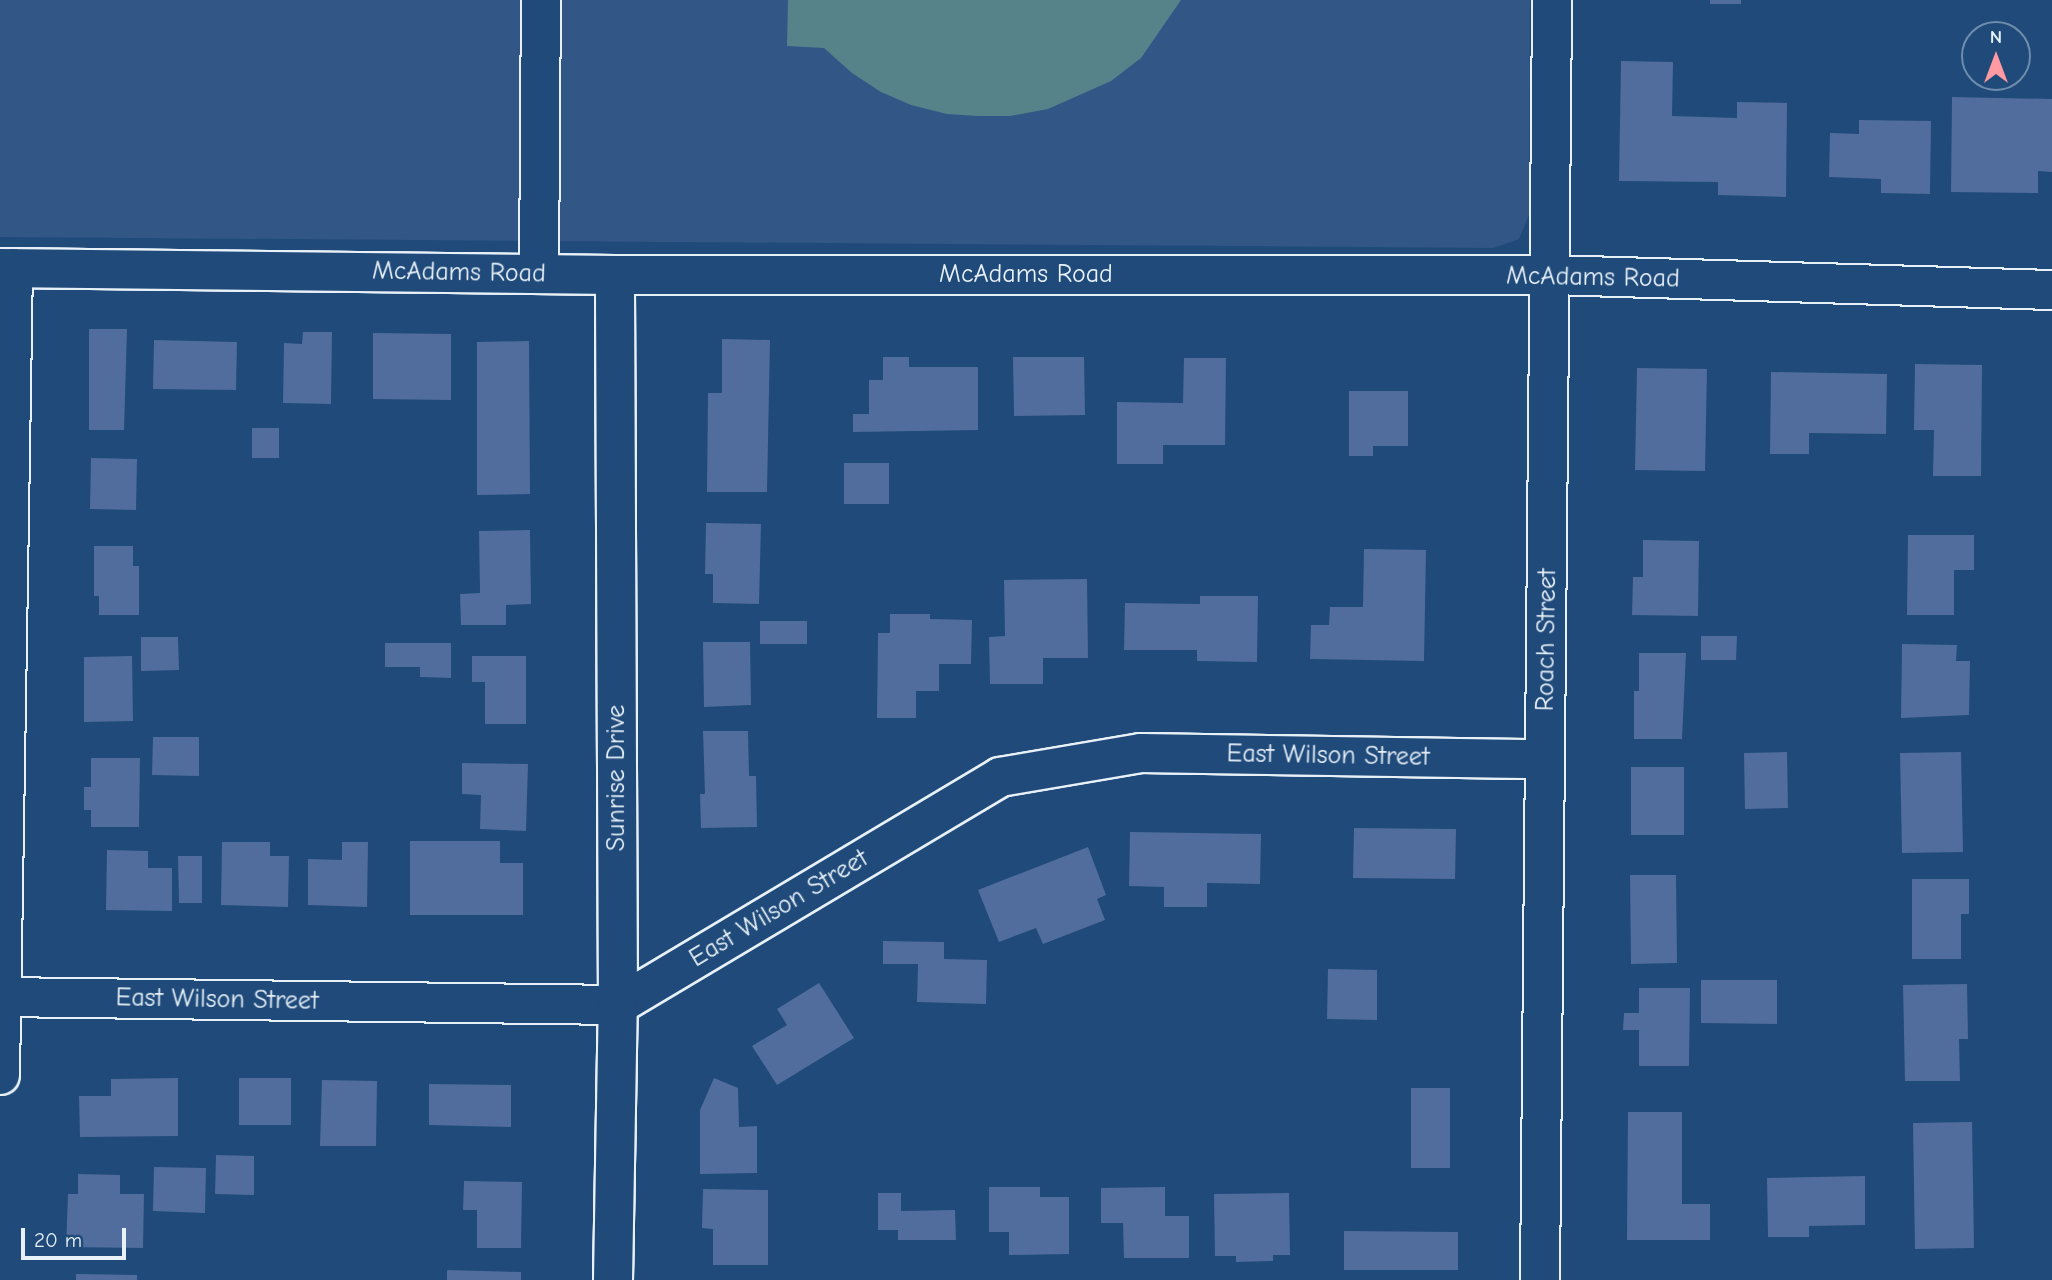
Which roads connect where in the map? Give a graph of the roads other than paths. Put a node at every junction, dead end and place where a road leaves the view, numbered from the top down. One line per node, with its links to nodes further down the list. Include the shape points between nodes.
1 (541, 0): 4 (street)
2 (1552, 0): 6 (street, Roach Street)
3 (6, 268): 4 (street, McAdams Road); 9 (street)
4 (539, 274): 5 (street, McAdams Road)
5 (615, 275): 6 (street, McAdams Road); 10 (street, Sunrise Drive)
6 (1552, 275): 7 (street, McAdams Road); 8 (street, Roach Street)
7 (2052, 290)
8 (1545, 759): 10 (street, East Wilson Street, via 1140,753 1000,777); 13 (street, Roach Street)
9 (0, 997): 10 (street, East Wilson Street); 11 (street)
10 (618, 1005): 12 (street, Sunrise Drive)
11 (0, 1075)
12 (613, 1280)
13 (1540, 1280)

